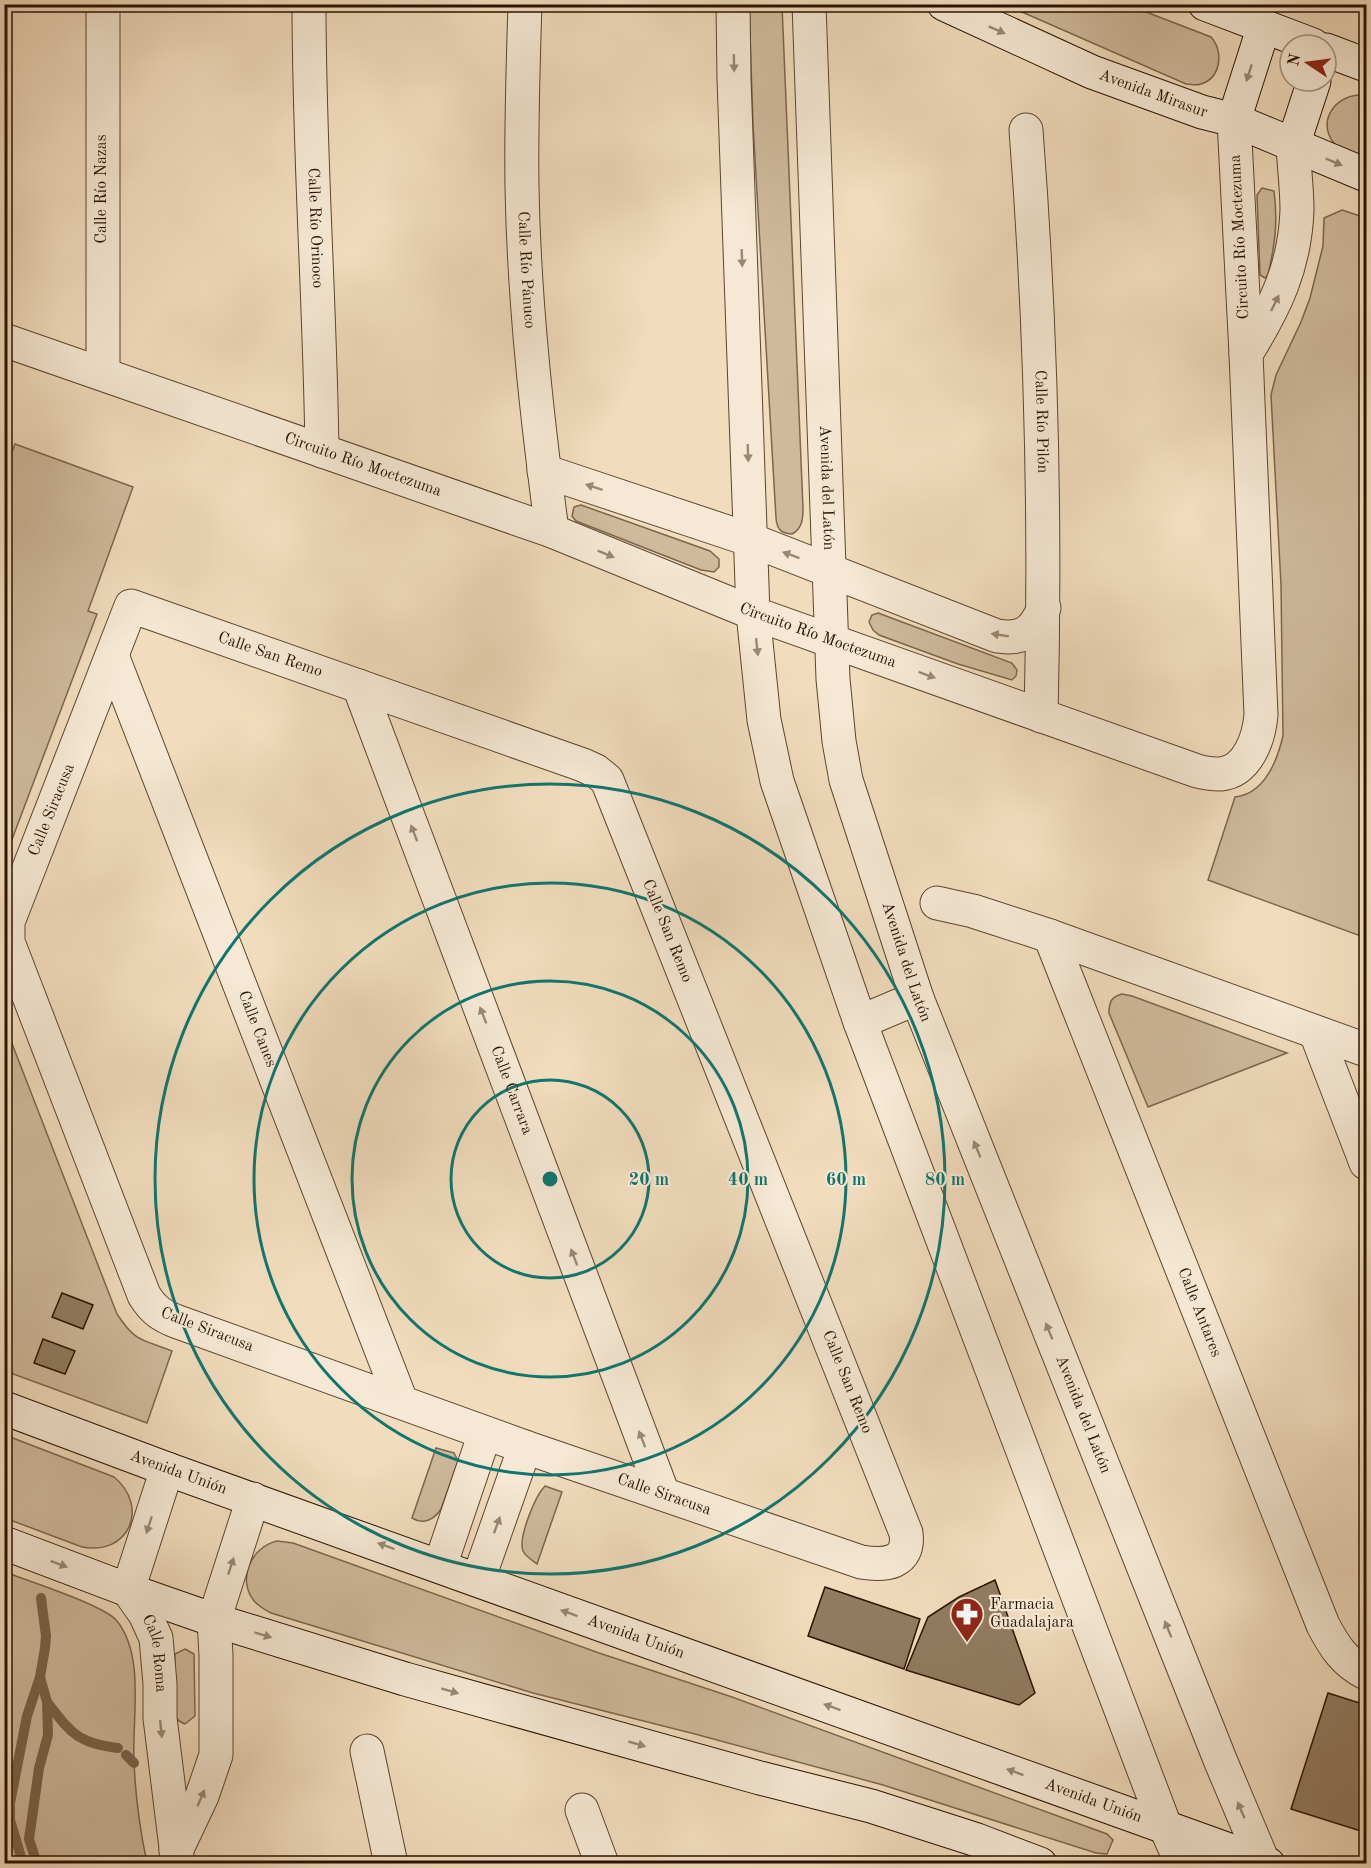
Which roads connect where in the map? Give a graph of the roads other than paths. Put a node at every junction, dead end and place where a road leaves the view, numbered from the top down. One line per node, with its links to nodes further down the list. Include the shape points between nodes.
1 (103, 4): 19 (street, Calle Río Nazas)
2 (309, 4): 20 (street, Calle Río Orinoco)
3 (525, 4): 21 (street, Calle Río Pánuco, via 522,188 527,294)
4 (733, 4): 23 (street, one-way to 23)
5 (809, 4): 24 (street, Avenida del Latón)
6 (944, 4): 13 (street, Avenida Mirasur, one-way to 13, via 1092,72)
7 (1205, 4): 8 (street)
8 (1264, 26): 9 (street); 13 (street, one-way to 13)
9 (1282, 33)
10 (1338, 54): 11 (street)
11 (1366, 65)
12 (1310, 93): 15 (street)
13 (1234, 120): 15 (street, Avenida Mirasur); 18 (street, Circuito Río Moctezuma)
14 (1026, 130): 26 (street, Calle Río Pilón, via 1041,369)
15 (1293, 145): 16 (street, Avenida Mirasur, one-way to 16); 18 (street, Circuito Río Moctezuma, one-way to 15, via 1278,298 1290,260 1297,208)
16 (1366, 176)
17 (4, 340): 19 (street, Circuito Río Moctezuma)
18 (1246, 354): 31 (street, Circuito Río Moctezuma, via 1261,715 1251,750 1237,768 1221,774 1209,773)
19 (103, 373): 20 (street, Circuito Río Moctezuma)
20 (322, 451): 22 (street, Circuito Río Moctezuma)
21 (544, 471): 22 (street, Calle Río Pánuco); 23 (street, one-way to 21)
22 (552, 531): 27 (street, Circuito Río Moctezuma, one-way to 27)
23 (751, 540): 24 (street, one-way to 23); 27 (street)
24 (830, 570): 26 (street, one-way to 24, via 1026,634 996,636); 28 (street, Avenida del Latón)
25 (131, 606): 29 (street, Calle Siracusa); 30 (street, Calle San Remo)
26 (1044, 608): 31 (street, Calle Río Pilón)
27 (753, 613): 28 (street, Circuito Río Moctezuma); 35 (street, one-way to 35, via 764,720 777,781)
28 (832, 642): 31 (street, Circuito Río Moctezuma, one-way to 31); 34 (street, Avenida del Latón, via 836,717 846,780)
29 (113, 658): 39 (street, Calle Canes); 39 (street, Calle Siracusa, via 8,922 12,956 150,1305 166,1317)
30 (359, 686): 44 (street, Calle Carrara, one-way to 30); 47 (street, Calle San Remo, via 583,765 607,780 906,1533 908,1544)
31 (1041, 716)
32 (937, 903): 33 (street)
33 (1050, 936): 36 (street); 52 (street, Calle Antares, via 1323,1625 1347,1661)
34 (917, 998): 35 (street); 61 (street, Avenida del Latón, one-way to 34, via 1221,1762)
35 (860, 1022): 55 (street)
36 (1316, 1033): 37 (street); 38 (street)
37 (1366, 1050)
38 (1366, 1163)
39 (401, 1401): 41 (street, Calle Siracusa)
40 (4, 1408): 43 (street, Avenida Unión)
41 (485, 1433): 42 (street, Calle Siracusa); 48 (street)
42 (525, 1447): 44 (street, Calle Siracusa); 49 (street, one-way to 42)
43 (168, 1469): 45 (street, Avenida Unión); 50 (street, one-way to 50)
44 (663, 1494): 47 (street, Calle Siracusa, via 861,1562 886,1563)
45 (253, 1499): 48 (street, Avenida Unión, one-way to 45); 51 (street, Calle Roma, one-way to 45)
46 (4, 1543): 50 (street, one-way to 50)
47 (904, 1553)
48 (440, 1566): 49 (street, Avenida Unión)
49 (478, 1580): 55 (street, Avenida Unión, one-way to 49)
50 (128, 1590): 51 (street); 56 (street, Calle Roma, one-way to 56, via 156,1638 160,1718)
51 (214, 1620): 56 (street, Calle Roma, one-way to 51, via 216,1755); 59 (street, one-way to 59, via 405,1679 871,1806)
52 (1366, 1673)
53 (367, 1751): 57 (street)
54 (582, 1810): 58 (street)
55 (1165, 1826): 60 (street); 61 (street, Avenida Unión)
56 (177, 1857)
57 (391, 1863)
58 (602, 1863)
59 (1040, 1863)
60 (1182, 1863)
61 (1265, 1863)

